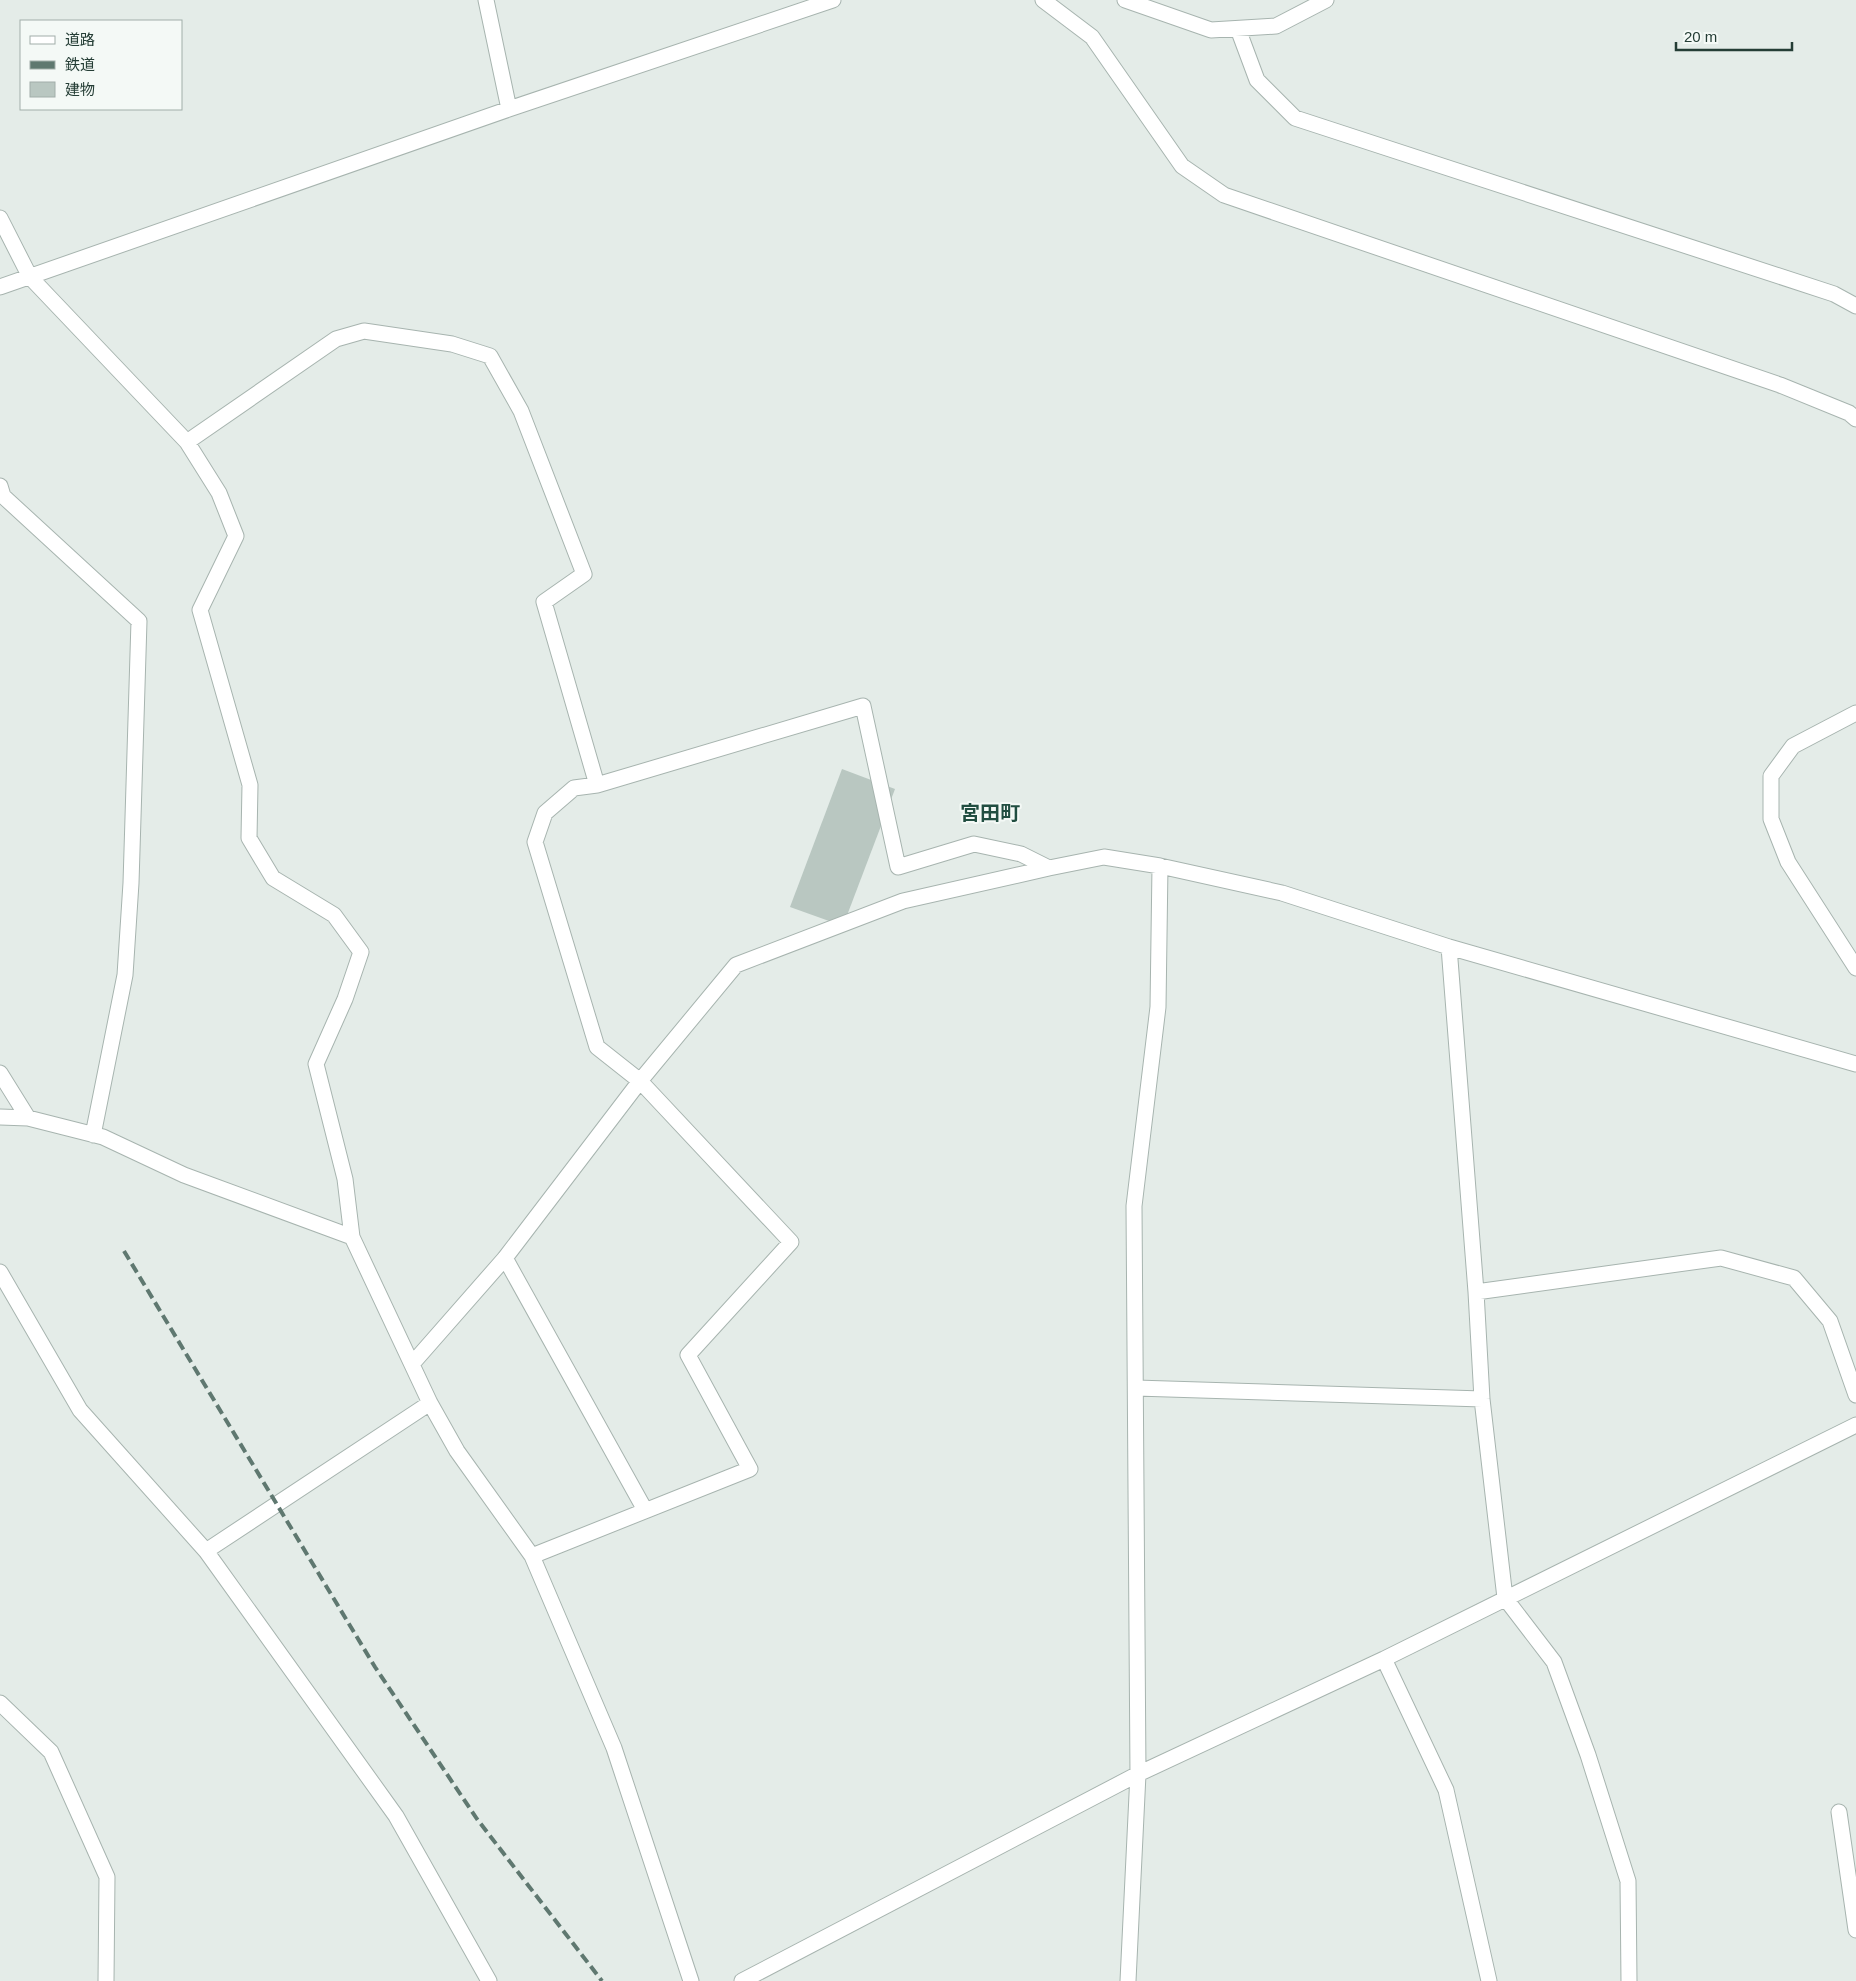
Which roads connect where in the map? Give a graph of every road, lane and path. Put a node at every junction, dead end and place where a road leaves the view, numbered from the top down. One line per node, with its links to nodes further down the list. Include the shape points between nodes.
1 (486, 0): 7 (street)
2 (834, 0): 7 (street)
3 (1043, 0): 12 (street, via 1092,37 1182,166 1224,195 1780,384)
4 (1125, 0): 6 (street, via 1211,30)
5 (1326, 0): 6 (street, via 1276,26)
6 (1238, 29): 11 (street, via 1257,80 1294,118 1834,294)
7 (509, 108): 9 (street)
8 (0, 218): 9 (street)
9 (30, 277): 10 (street); 13 (street)
10 (0, 287)
11 (1856, 306)
12 (1856, 418)
13 (187, 442): 16 (street, via 336,339 364,331 452,344 490,356 521,412 584,574 544,602); 27 (street, via 220,493 236,536 200,610 250,785 248,838 273,878 334,915 361,952 345,999 316,1064 345,1178)
14 (0, 486): 26 (street, via 3,496 139,621 125,974)
15 (1856, 713): 20 (street, via 1793,746 1771,776 1771,819 1788,862)
16 (597, 785): 18 (street, via 863,706 898,867 974,844 1021,854); 23 (street, via 574,788 545,813 534,842 597,1047)
17 (1160, 866): 18 (street, via 1104,857); 19 (street, via 1282,893); 32 (street, via 1158,1007 1134,1206)
18 (1049, 868): 23 (street, via 903,901 736,965)
19 (1449, 947): 21 (street); 30 (street)
20 (1856, 968)
21 (1856, 1064)
22 (0, 1073): 25 (street)
23 (640, 1081): 28 (street); 37 (street, via 791,1242 688,1355 750,1469)
24 (0, 1118): 25 (street)
25 (28, 1118): 26 (street)
26 (93, 1135): 27 (street, via 184,1175)
27 (352, 1237): 31 (street)
28 (504, 1258): 31 (street); 37 (street)
29 (0, 1272): 38 (street, via 80,1410)
30 (1476, 1292): 33 (street, via 1721,1258 1730,1260 1794,1278 1830,1321); 34 (street)
31 (412, 1364): 35 (street)
32 (1136, 1388): 34 (street); 43 (street)
33 (1856, 1395)
34 (1482, 1399): 40 (street)
35 (430, 1403): 38 (street); 39 (street, via 457,1451)
36 (1856, 1425): 40 (street)
37 (645, 1510): 39 (street)
38 (206, 1550): 47 (street, via 396,1816)
39 (532, 1556): 48 (street, via 614,1748)
40 (1505, 1598): 41 (street); 52 (street, via 1554,1662 1588,1755 1628,1882)
41 (1384, 1659): 43 (street); 51 (street, via 1446,1790)
42 (0, 1704): 46 (street, via 51,1752 107,1877)
43 (1138, 1774): 49 (street); 50 (street)
44 (1839, 1812): 45 (street)
45 (1856, 1930)
46 (106, 1981)
47 (489, 1981)
48 (691, 1981)
49 (742, 1981)
50 (1128, 1981)
51 (1489, 1981)
52 (1629, 1981)

